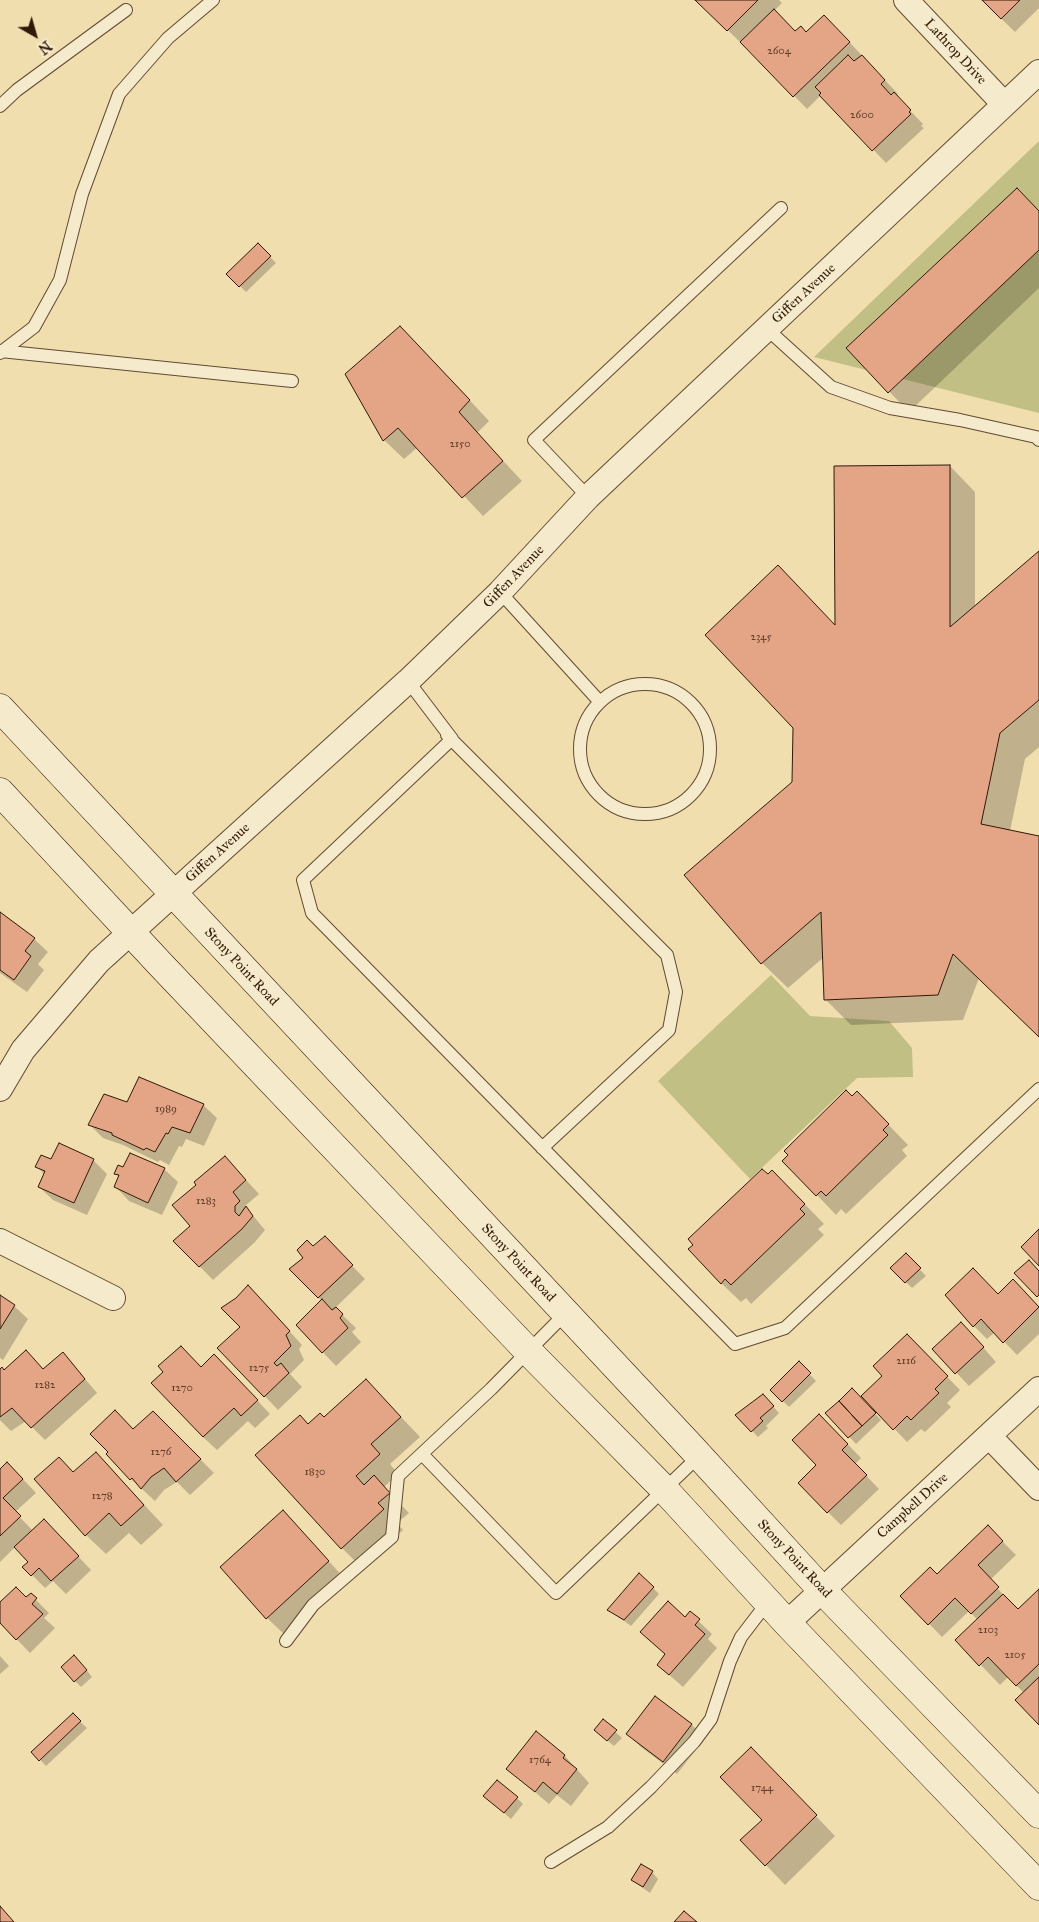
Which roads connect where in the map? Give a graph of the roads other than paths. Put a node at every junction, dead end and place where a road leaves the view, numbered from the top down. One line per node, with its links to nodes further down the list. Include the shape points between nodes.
1 (213, 0): 9 (lane, via 168,38 119,94 82,194 60,280 34,327)
2 (906, 0): 5 (street, Lathrop Drive)
3 (126, 10): 6 (lane)
4 (1039, 72): 5 (street, Giffen Avenue)
5 (1004, 104): 8 (street, Giffen Avenue)
6 (0, 106)
7 (781, 208): 12 (lane, via 534,440)
8 (767, 329): 11 (lane, via 831,387 890,408 960,420); 12 (street, Giffen Avenue)
9 (1, 352): 10 (lane)
10 (292, 381)
11 (1039, 440)
12 (588, 498): 13 (street, Giffen Avenue)
13 (500, 592): 14 (street, Giffen Avenue); 15 (lane)
14 (408, 681): 17 (lane); 19 (street, Giffen Avenue)
15 (599, 701): 15 (lane, via 584,723 579,748 583,773 597,794 618,809 643,815 669,810 690,796 705,775 710,750 706,725 692,703 671,689 646,683 621,688)
16 (0, 708): 19 (main road, Stony Point Road)
17 (447, 735): 23 (lane, via 668,955 676,992 669,1030); 23 (lane, via 452,739 303,880 312,913)
18 (0, 792): 20 (main road)
19 (174, 894): 20 (street, Giffen Avenue); 26 (main road, Stony Point Road)
20 (131, 932): 21 (street, Giffen Avenue, via 90,970 51,1015 23,1050); 27 (main road)
21 (0, 1089)
22 (1039, 1089): 23 (lane, via 785,1328 735,1344)
23 (542, 1148)
24 (0, 1241): 25 (street)
25 (114, 1298)
26 (565, 1314): 27 (lane); 31 (main road, Stony Point Road)
27 (528, 1351): 30 (lane); 33 (main road)
28 (1039, 1389): 29 (street, Campbell Drive)
29 (990, 1437): 32 (street); 34 (street, Campbell Drive)
30 (422, 1454): 33 (lane, via 556,1593); 37 (lane, via 398,1476 392,1538 313,1605)
31 (699, 1456): 33 (lane); 34 (main road, Stony Point Road)
32 (1039, 1488)
33 (664, 1489): 35 (main road)
34 (822, 1590): 36 (street, Campbell Drive); 38 (main road, Stony Point Road)
35 (768, 1603): 36 (main road); 39 (lane, via 741,1636 711,1719 694,1742 608,1827)
36 (787, 1623): 40 (main road)
37 (286, 1641)
38 (1039, 1814)
39 (551, 1862)
40 (1039, 1886)

